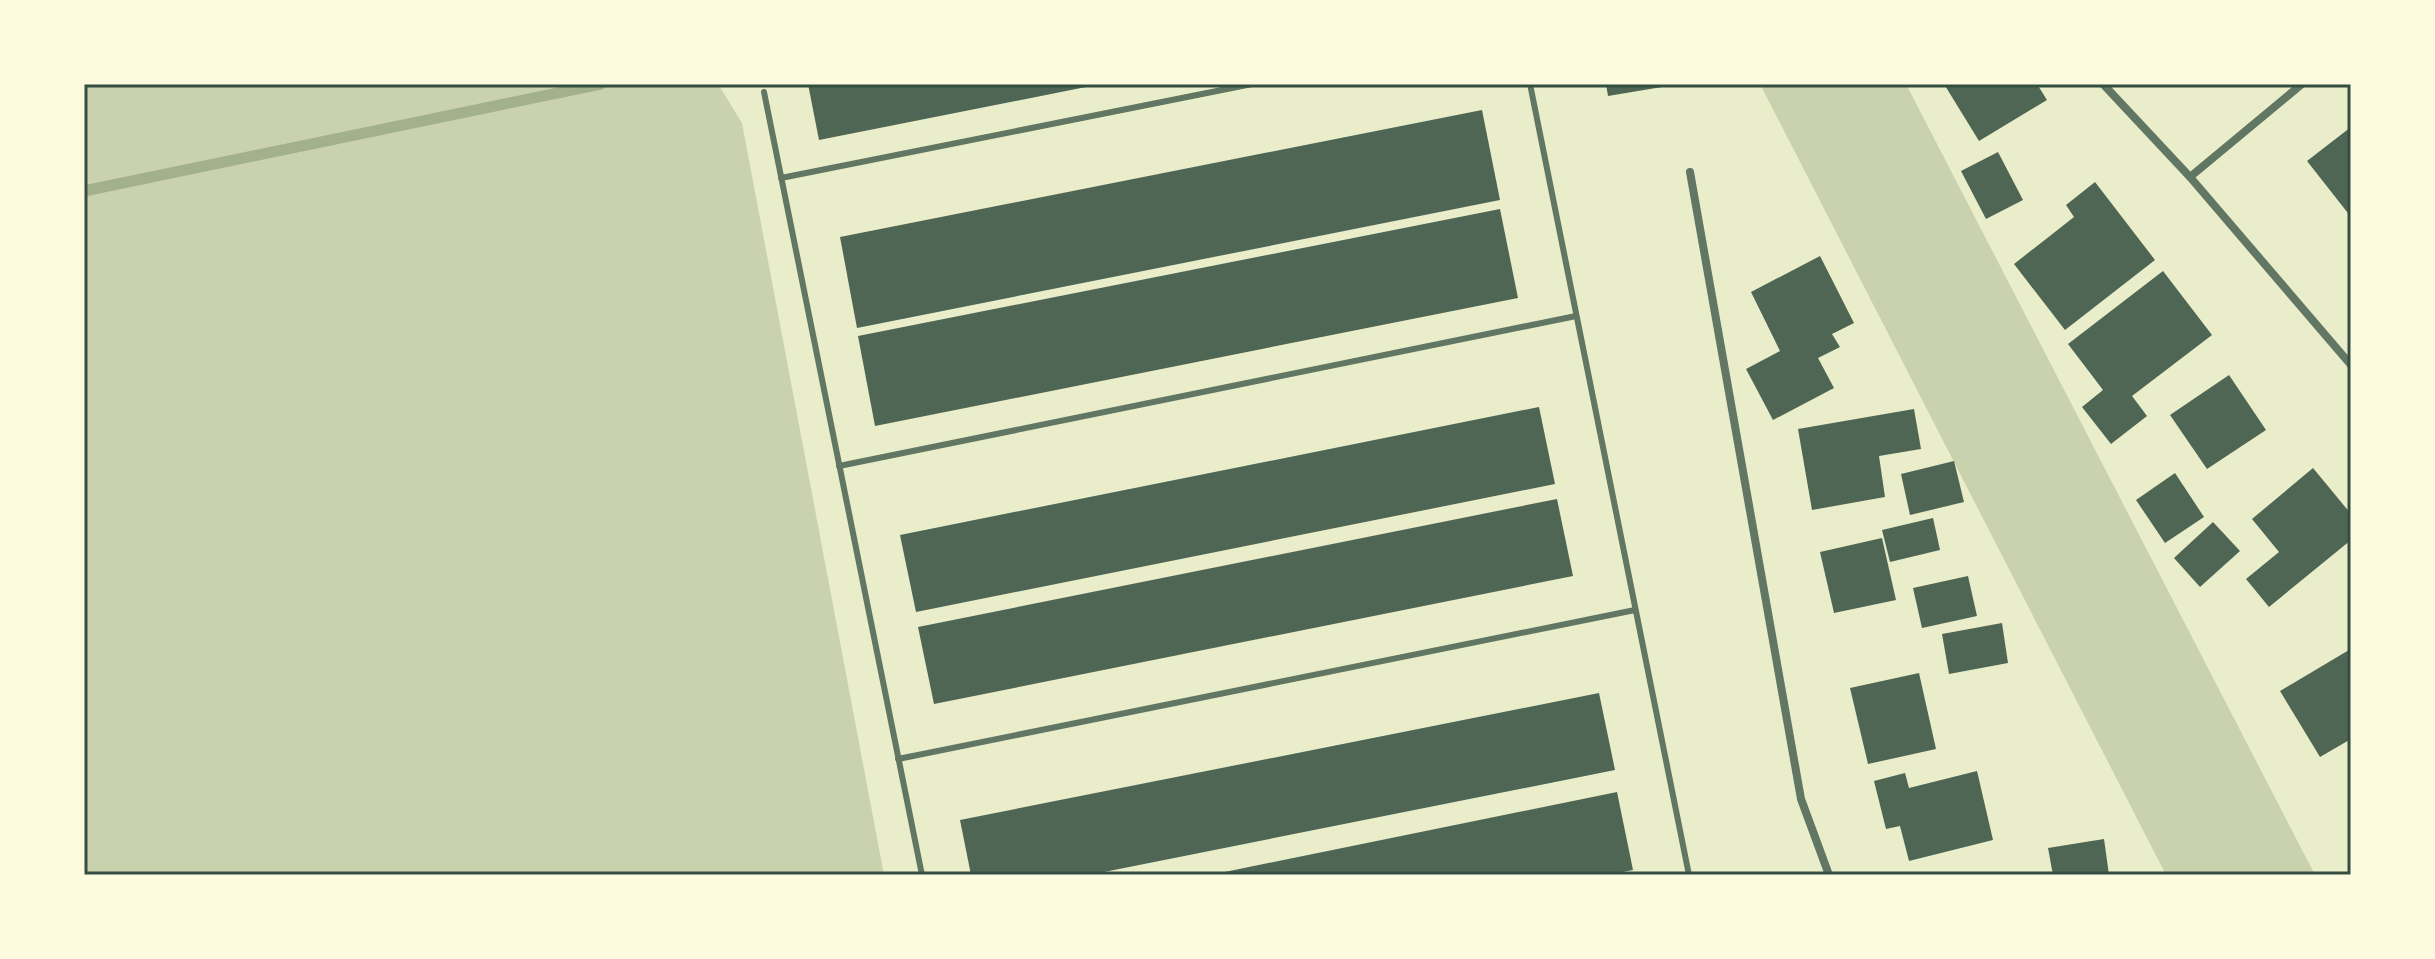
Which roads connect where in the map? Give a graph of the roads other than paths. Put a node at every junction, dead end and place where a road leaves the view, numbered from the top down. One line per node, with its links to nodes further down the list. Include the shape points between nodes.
1 (1252, 84): 8 (lane)
2 (1530, 84): 9 (lane)
3 (2103, 84): 7 (street)
4 (2302, 84): 7 (street)
5 (764, 92): 8 (lane)
6 (1690, 172): 16 (street, via 1801,799)
7 (2190, 177): 10 (street)
8 (781, 178): 11 (lane)
9 (1576, 316): 11 (lane); 12 (lane)
10 (2351, 365)
11 (839, 466): 13 (lane)
12 (1635, 610): 13 (lane); 15 (lane)
13 (898, 759): 14 (lane)
14 (922, 875)
15 (1689, 875)
16 (1829, 875)

